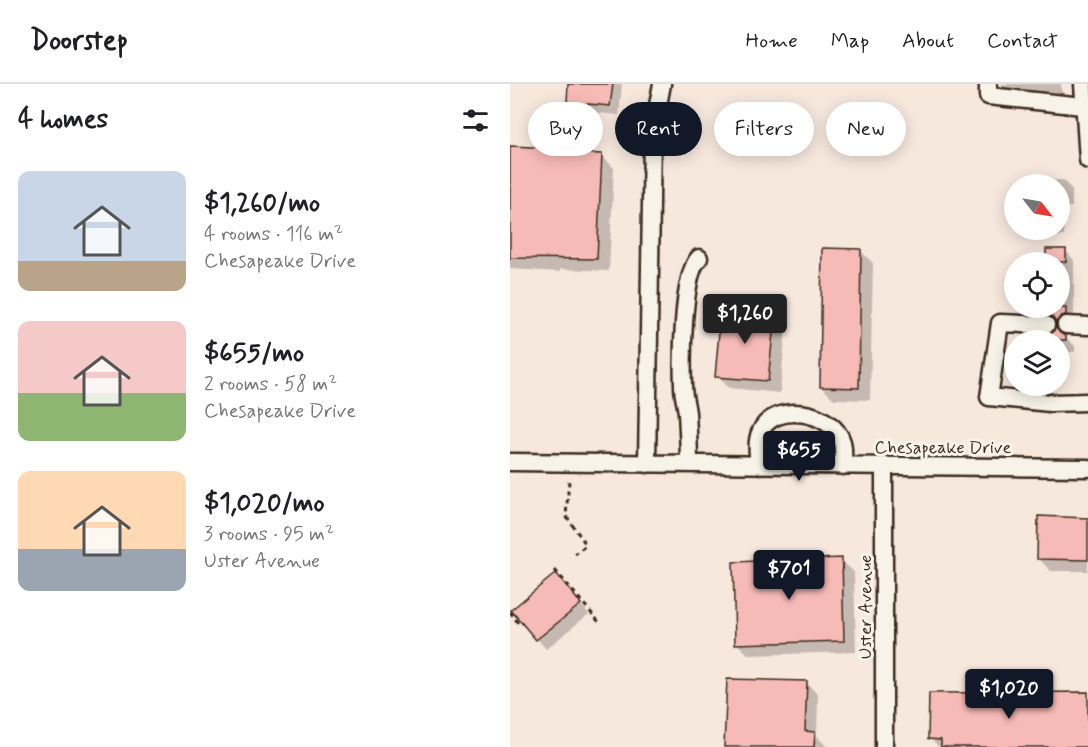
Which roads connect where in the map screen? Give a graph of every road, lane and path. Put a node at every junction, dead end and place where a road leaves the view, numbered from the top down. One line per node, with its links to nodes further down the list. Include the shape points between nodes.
1 (662, 84): 12 (street, via 652,137)
2 (988, 84): 4 (street, via 988,96)
3 (1083, 84): 4 (street)
4 (1083, 106): 5 (street)
5 (1088, 160)
6 (699, 258): 13 (street, via 689,277 685,311 683,388)
7 (1046, 325): 10 (street, via 1000,322 989,397)
8 (1066, 325): 9 (street)
9 (1088, 326)
10 (1088, 402)
11 (510, 462): 12 (street, Chesapeake Drive)
12 (647, 464): 13 (street, Chesapeake Drive)
13 (689, 464): 14 (street, Chesapeake Drive)
14 (759, 465): 15 (street, Chesapeake Drive); 15 (street, via 758,444 763,426 777,416 804,414 823,419 837,431 842,441)
15 (843, 466): 16 (street, Chesapeake Drive)
16 (884, 466): 17 (street, Chesapeake Drive); 24 (street, Uster Avenue)
17 (1088, 468)
18 (569, 482): 19 (path, via 566,516 585,543)
19 (575, 554)
20 (555, 570): 22 (path)
21 (510, 612): 23 (path)
22 (599, 622)
23 (519, 624)
24 (884, 747)

